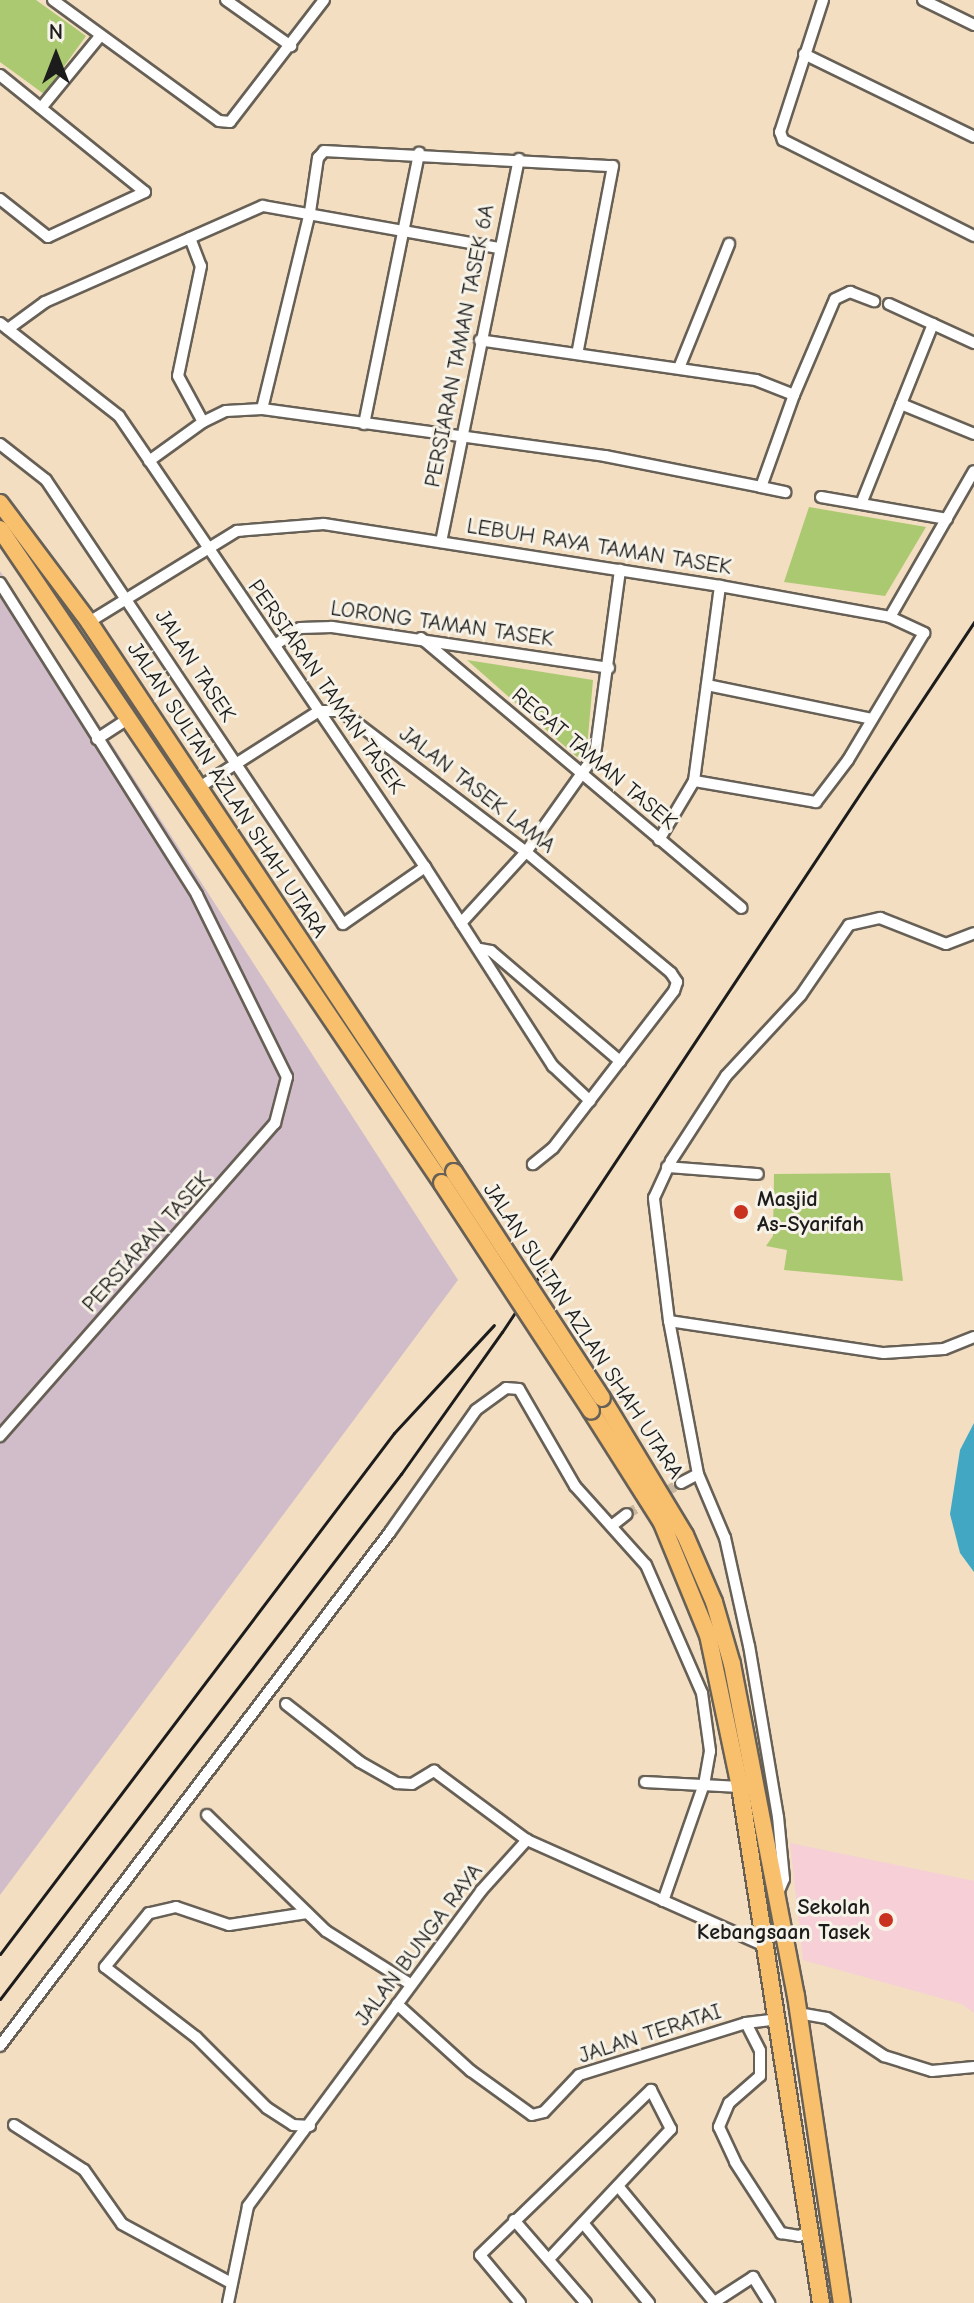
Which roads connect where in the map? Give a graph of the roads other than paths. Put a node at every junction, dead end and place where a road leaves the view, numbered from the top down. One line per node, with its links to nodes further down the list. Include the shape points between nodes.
1 (53, 0): 7 (street)
2 (226, 0): 8 (street)
3 (324, 0): 8 (street)
4 (823, 0): 9 (street)
5 (923, 0): 6 (street)
6 (974, 25)
7 (101, 35): 8 (street, via 219,121 230,122); 11 (street)
8 (291, 46)
9 (804, 54): 12 (street); 18 (street, via 780,132 783,140)
10 (0, 75): 11 (street)
11 (41, 108): 15 (street, via 145,192 48,237)
12 (974, 137)
13 (419, 153): 14 (street); 16 (street, via 321,152); 17 (street)
14 (519, 159): 21 (street, PERSIARAN TAMAN TASEK 6A); 28 (street, via 613,166)
15 (0, 199)
16 (310, 212): 17 (street); 19 (street, via 263,206); 32 (street)
17 (406, 230): 21 (street); 34 (street)
18 (974, 236)
19 (190, 238): 25 (street, via 45,302); 33 (street, via 201,266 178,376)
20 (729, 244): 29 (street)
21 (499, 248): 26 (street, PERSIARAN TAMAN TASEK 6A)
22 (874, 301): 30 (street, via 850,292 835,299)
23 (889, 304): 24 (street)
24 (933, 324): 27 (street); 31 (street)
25 (4, 326): 38 (street, PERSIARAN TAMAN TASEK, via 119,416)
26 (480, 340): 28 (street); 36 (street, PERSIARAN TAMAN TASEK 6A)
27 (974, 343)
28 (577, 354): 29 (street)
29 (679, 368): 30 (street, via 756,380)
30 (794, 395): 40 (street)
31 (901, 404): 35 (street); 44 (street)
32 (262, 409): 33 (street, via 226,411); 34 (street)
33 (203, 422): 38 (street)
34 (364, 424): 36 (street)
35 (974, 434)
36 (461, 437): 40 (street); 47 (street, PERSIARAN TAMAN TASEK 6A)
37 (0, 444): 52 (street, JALAN TASEK, via 46,480)
38 (149, 461): 48 (street, PERSIARAN TAMAN TASEK)
39 (974, 471): 45 (street)
40 (761, 487): 41 (street)
41 (785, 492)
42 (821, 497): 44 (street)
43 (0, 503): 54 (main road, JALAN SULTAN AZLAN SHAH UTARA)
44 (861, 504): 45 (street)
45 (947, 519): 53 (street)
46 (0, 529): 60 (main road, JALAN SULTAN AZLAN SHAH UTARA)
47 (441, 542): 48 (street, LEBUH RAYA TAMAN TASEK, via 324,524 243,529); 49 (street, LEBUH RAYA TAMAN TASEK)
48 (204, 547): 52 (street, LEBUH RAYA TAMAN TASEK); 56 (street, PERSIARAN TAMAN TASEK)
49 (620, 570): 51 (street, LEBUH RAYA TAMAN TASEK); 57 (street)
50 (0, 583): 62 (street)
51 (720, 586): 53 (street, LEBUH RAYA TAMAN TASEK); 58 (street)
52 (126, 598): 54 (street, LEBUH RAYA TAMAN TASEK); 63 (street, JALAN TASEK)
53 (890, 617): 61 (street, LEBUH RAYA TAMAN TASEK, via 924,633)
54 (89, 622): 66 (main road, JALAN SULTAN AZLAN SHAH UTARA)
55 (421, 638): 56 (street, LORONG TAMAN TASEK, via 310,626); 57 (street, LORONG TAMAN TASEK); 64 (street, REGAT TAMAN TASEK)
56 (275, 645): 59 (street, PERSIARAN TAMAN TASEK)
57 (609, 668): 64 (street, via 595,755)
58 (707, 685): 61 (street); 65 (street)
59 (319, 711): 63 (street); 68 (street, JALAN TASEK LAMA, via 349,714); 69 (street, PERSIARAN TAMAN TASEK)
60 (129, 718): 62 (street); 81 (main road, JALAN SULTAN AZLAN SHAH UTARA)
61 (872, 719): 65 (street, LEBUH RAYA TAMAN TASEK, via 816,802)
62 (97, 739): 85 (street, PERSIARAN TASEK, via 197,895 287,1077 275,1123)
63 (236, 763): 66 (street); 69 (street, JALAN TASEK, via 343,924)
64 (582, 778): 67 (street, REGAT TAMAN TASEK); 68 (street)
65 (694, 781): 67 (street)
66 (198, 788): 81 (main road, JALAN SULTAN AZLAN SHAH UTARA)
67 (659, 840): 70 (street, REGAT TAMAN TASEK)
68 (526, 852): 71 (street); 76 (street, JALAN TASEK LAMA, via 677,982)
69 (425, 867): 71 (street, PERSIARAN TAMAN TASEK)
70 (742, 908)
71 (461, 923): 73 (street, PERSIARAN TAMAN TASEK)
72 (974, 933): 79 (street, via 946,944 880,918 849,925 801,995 726,1076)
73 (480, 949): 74 (street, via 491,951); 75 (street, PERSIARAN TAMAN TASEK)
74 (521, 980): 75 (street); 76 (street)
75 (504, 987): 77 (street, PERSIARAN TAMAN TASEK, via 553,1066)
76 (620, 1061): 77 (street)
77 (590, 1101): 78 (street, via 553,1148)
78 (533, 1164)
79 (667, 1167): 80 (street); 82 (street, via 654,1198)
80 (758, 1174)
81 (448, 1178): 84 (main road, JALAN SULTAN AZLAN SHAH UTARA, bridge)
82 (669, 1321): 83 (street, via 884,1353 944,1349); 86 (street)
83 (974, 1337)
84 (597, 1404): 93 (main road, JALAN SULTAN AZLAN SHAH UTARA, via 687,1577 725,1699); 94 (main road, JALAN SULTAN AZLAN SHAH UTARA, via 660,1488 714,1602)
85 (0, 1436)
86 (698, 1474): 87 (street); 96 (street, via 735,1575)
87 (681, 1483)
88 (627, 1514): 89 (street)
89 (614, 1524): 92 (street, via 646,1565 702,1693 710,1751); 107 (street, via 575,1486 519,1389 495,1392 476,1410 390,1532)
90 (286, 1704): 97 (street, via 397,1783 412,1784 434,1771)
91 (645, 1782): 92 (street)
92 (704, 1784): 93 (street); 99 (street)
93 (740, 1787): 101 (main road, JALAN SULTAN AZLAN SHAH UTARA)
94 (761, 1806): 96 (street); 98 (main road, JALAN SULTAN AZLAN SHAH UTARA)
95 (207, 1815): 100 (street)
96 (779, 1825): 98 (street, via 784,1879)
97 (527, 1840): 99 (street); 102 (street, JALAN BUNGA RAYA)
98 (778, 1893): 104 (main road, JALAN SULTAN AZLAN SHAH UTARA)
99 (663, 1901): 101 (street)
100 (307, 1913): 102 (street, via 326,1931); 110 (street, via 229,1925 176,1907 149,1913 105,1967 196,2037 267,2108 293,2125)
101 (765, 1946): 105 (main road, JALAN SULTAN AZLAN SHAH UTARA)
102 (410, 1984): 103 (street, JALAN BUNGA RAYA)
103 (397, 2004): 106 (street, JALAN TERATAI, via 471,2071 532,2115 544,2112 579,2075); 110 (street, JALAN BUNGA RAYA)
104 (798, 2013): 108 (street, via 827,2018 884,2056 932,2071); 124 (main road, JALAN SULTAN AZLAN SHAH UTARA)
105 (777, 2019): 106 (street, JALAN TERATAI); 114 (main road, JALAN SULTAN AZLAN SHAH UTARA)
106 (746, 2023): 114 (street, via 760,2051 760,2076 729,2103 719,2127 781,2233 799,2236)
107 (0, 2046)
108 (974, 2067)
109 (14, 2125): 116 (street, via 84,2170 122,2224)
110 (310, 2126): 116 (street, JALAN BUNGA RAYA, via 248,2206)
111 (618, 2186): 112 (street, via 671,2129 651,2090); 113 (street); 117 (street)
112 (514, 2220): 115 (street); 119 (street, via 480,2255)
113 (583, 2223): 115 (street); 121 (street)
114 (810, 2231): 123 (main road, JALAN SULTAN AZLAN SHAH UTARA)
115 (550, 2258): 120 (street)
116 (231, 2283): 118 (street, JALAN BUNGA RAYA)
117 (714, 2302): 122 (street, via 753,2277)
118 (228, 2303)
119 (520, 2303)
120 (586, 2303)
121 (649, 2303)
122 (769, 2303)
123 (821, 2303)
124 (842, 2303)

